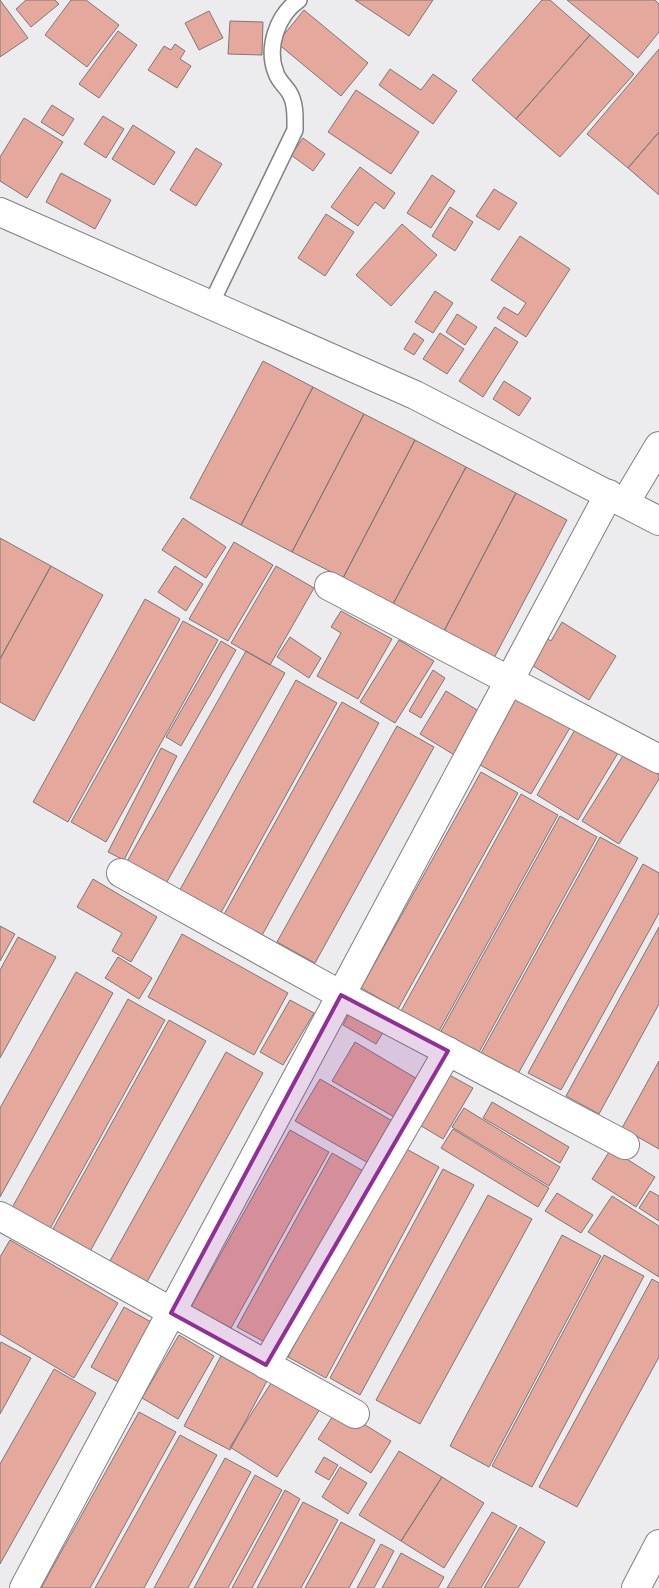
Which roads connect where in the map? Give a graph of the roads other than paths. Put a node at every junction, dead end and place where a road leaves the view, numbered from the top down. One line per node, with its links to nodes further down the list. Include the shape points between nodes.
1 (299, 0): 3 (lane, via 291,5 276,30 272,52 276,74 290,94 295,111 295,130)
2 (0, 212): 3 (street)
3 (210, 306): 5 (street, via 415,395)
4 (659, 446): 5 (street)
5 (617, 499): 6 (street); 8 (street)
6 (659, 521)
7 (329, 586): 8 (street)
8 (509, 681): 9 (street); 11 (street)
9 (659, 760)
10 (121, 873): 11 (street)
11 (342, 995): 12 (street); 15 (street)
12 (448, 1051): 13 (street); 16 (street)
13 (625, 1145)
14 (0, 1216): 15 (street)
15 (171, 1313): 16 (street); 19 (street)
16 (266, 1365): 17 (street)
17 (355, 1414)
18 (659, 1544): 20 (street)
19 (24, 1588)
20 (636, 1588)

